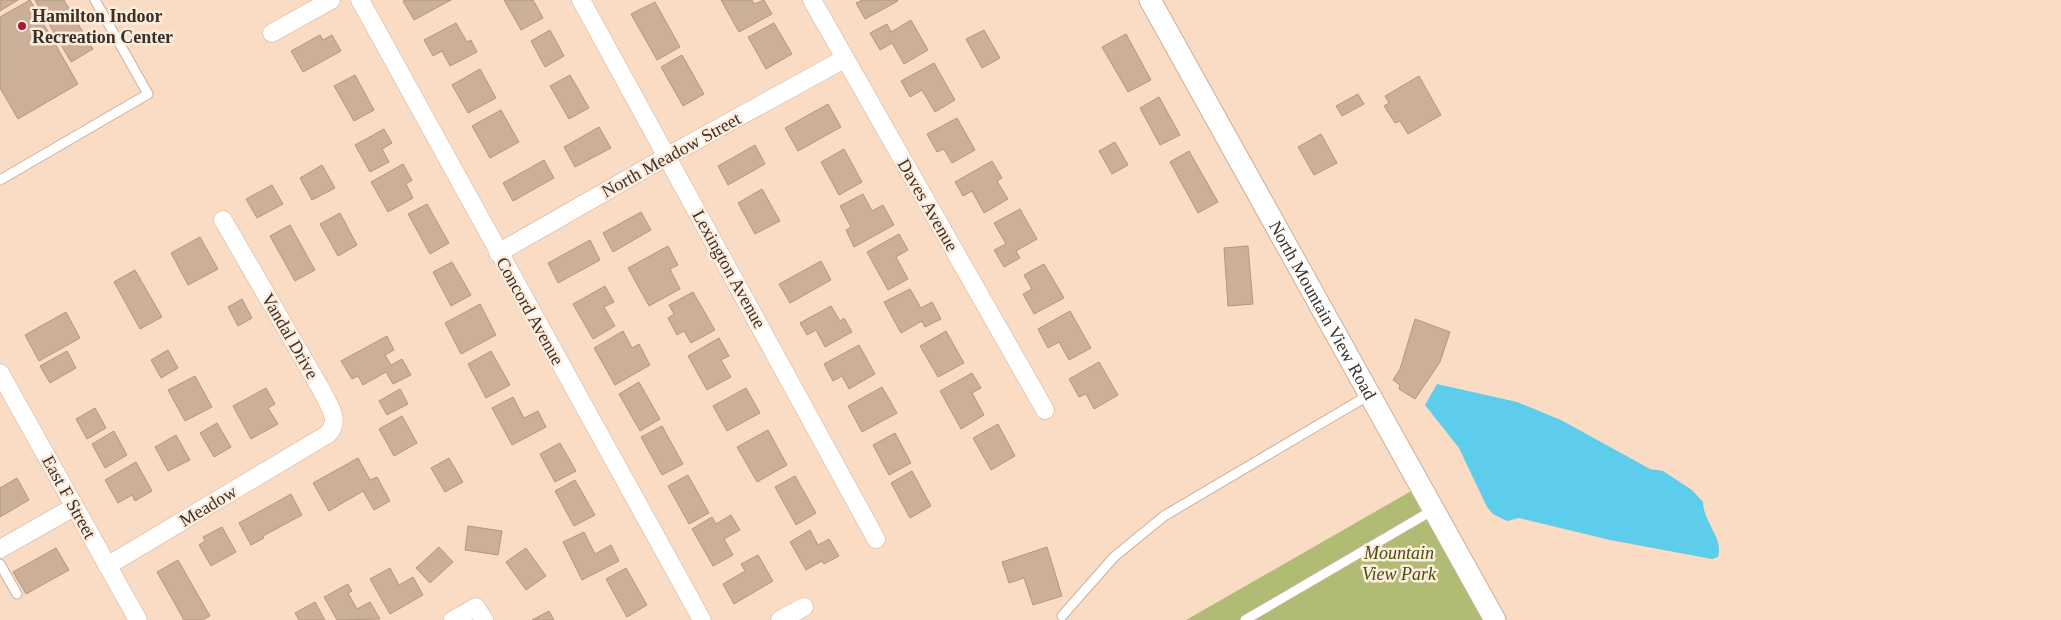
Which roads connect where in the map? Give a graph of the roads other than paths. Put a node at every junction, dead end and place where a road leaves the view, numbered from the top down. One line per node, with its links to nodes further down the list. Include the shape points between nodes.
1 (95, 0): 10 (lane, via 148,94)
2 (331, 0): 7 (street)
3 (360, 0): 12 (street, Concord Avenue)
4 (581, 0): 9 (street, Lexington Avenue)
5 (812, 0): 8 (street, Daves Avenue)
6 (1150, 0): 14 (street, North Mountain View Road)
7 (272, 33)
8 (844, 59): 9 (street, North Meadow Street); 15 (street, Daves Avenue)
9 (666, 157): 12 (street, North Meadow Street); 19 (street, Lexington Avenue)
10 (0, 180)
11 (223, 220): 16 (street, Vandal Drive, via 334,417 333,428 328,434)
12 (498, 253): 30 (street, Concord Avenue)
13 (0, 373): 17 (street, East F Street)
14 (1369, 395): 18 (street, North Mountain View Road); 25 (lane, via 1164,516 1114,557)
15 (1046, 410)
16 (308, 446): 22 (street, Meadow)
17 (74, 507): 20 (street); 22 (street, East F Street)
18 (1433, 510): 26 (lane); 32 (street, North Mountain View Road)
19 (876, 539)
20 (0, 549)
21 (0, 564): 23 (lane)
22 (108, 566): 27 (street, East F Street)
23 (17, 594)
24 (804, 607): 31 (street)
25 (1062, 616)
26 (1252, 618)
27 (138, 620)
28 (453, 620): 29 (street, via 476,607)
29 (484, 620)
30 (702, 620)
31 (780, 620)
32 (1495, 620)

